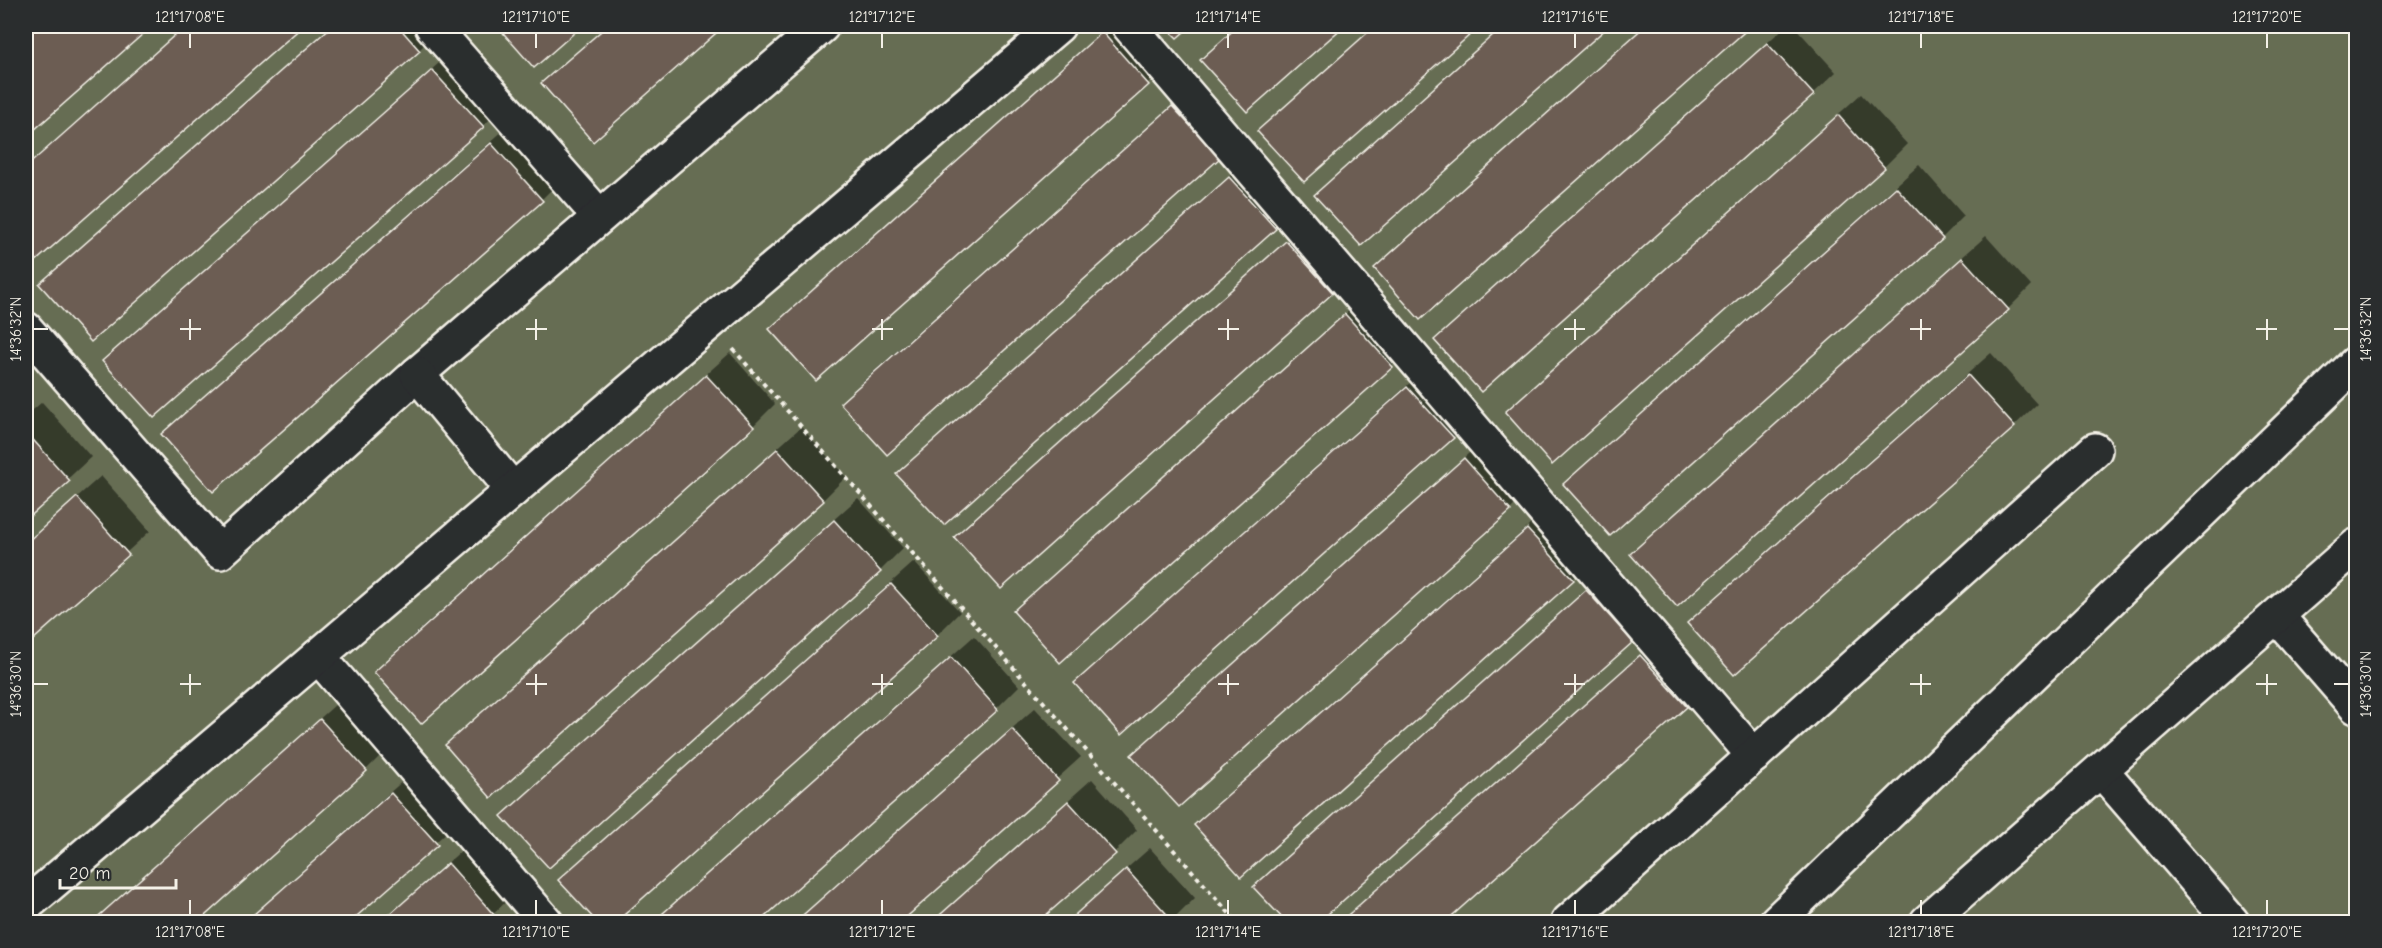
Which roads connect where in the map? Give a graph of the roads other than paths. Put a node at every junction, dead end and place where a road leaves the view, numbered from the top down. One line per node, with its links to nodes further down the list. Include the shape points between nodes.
1 (432, 26): 5 (street)
2 (822, 26): 5 (street)
3 (1058, 26): 10 (street)
4 (1129, 26): 15 (street)
5 (599, 216): 8 (street)
6 (26, 329): 8 (street, via 220,552)
7 (2356, 363): 20 (street)
8 (417, 374): 10 (street)
9 (2095, 450): 15 (street)
10 (513, 489): 13 (street)
11 (2356, 546): 12 (street)
12 (2277, 616): 14 (street); 16 (street)
13 (318, 656): 17 (street); 18 (street)
14 (2356, 707)
15 (1754, 756): 19 (street)
16 (2101, 770): 21 (street); 22 (street)
17 (26, 905)
18 (546, 922)
19 (1568, 922)
20 (1776, 922)
21 (1928, 922)
22 (2232, 922)

